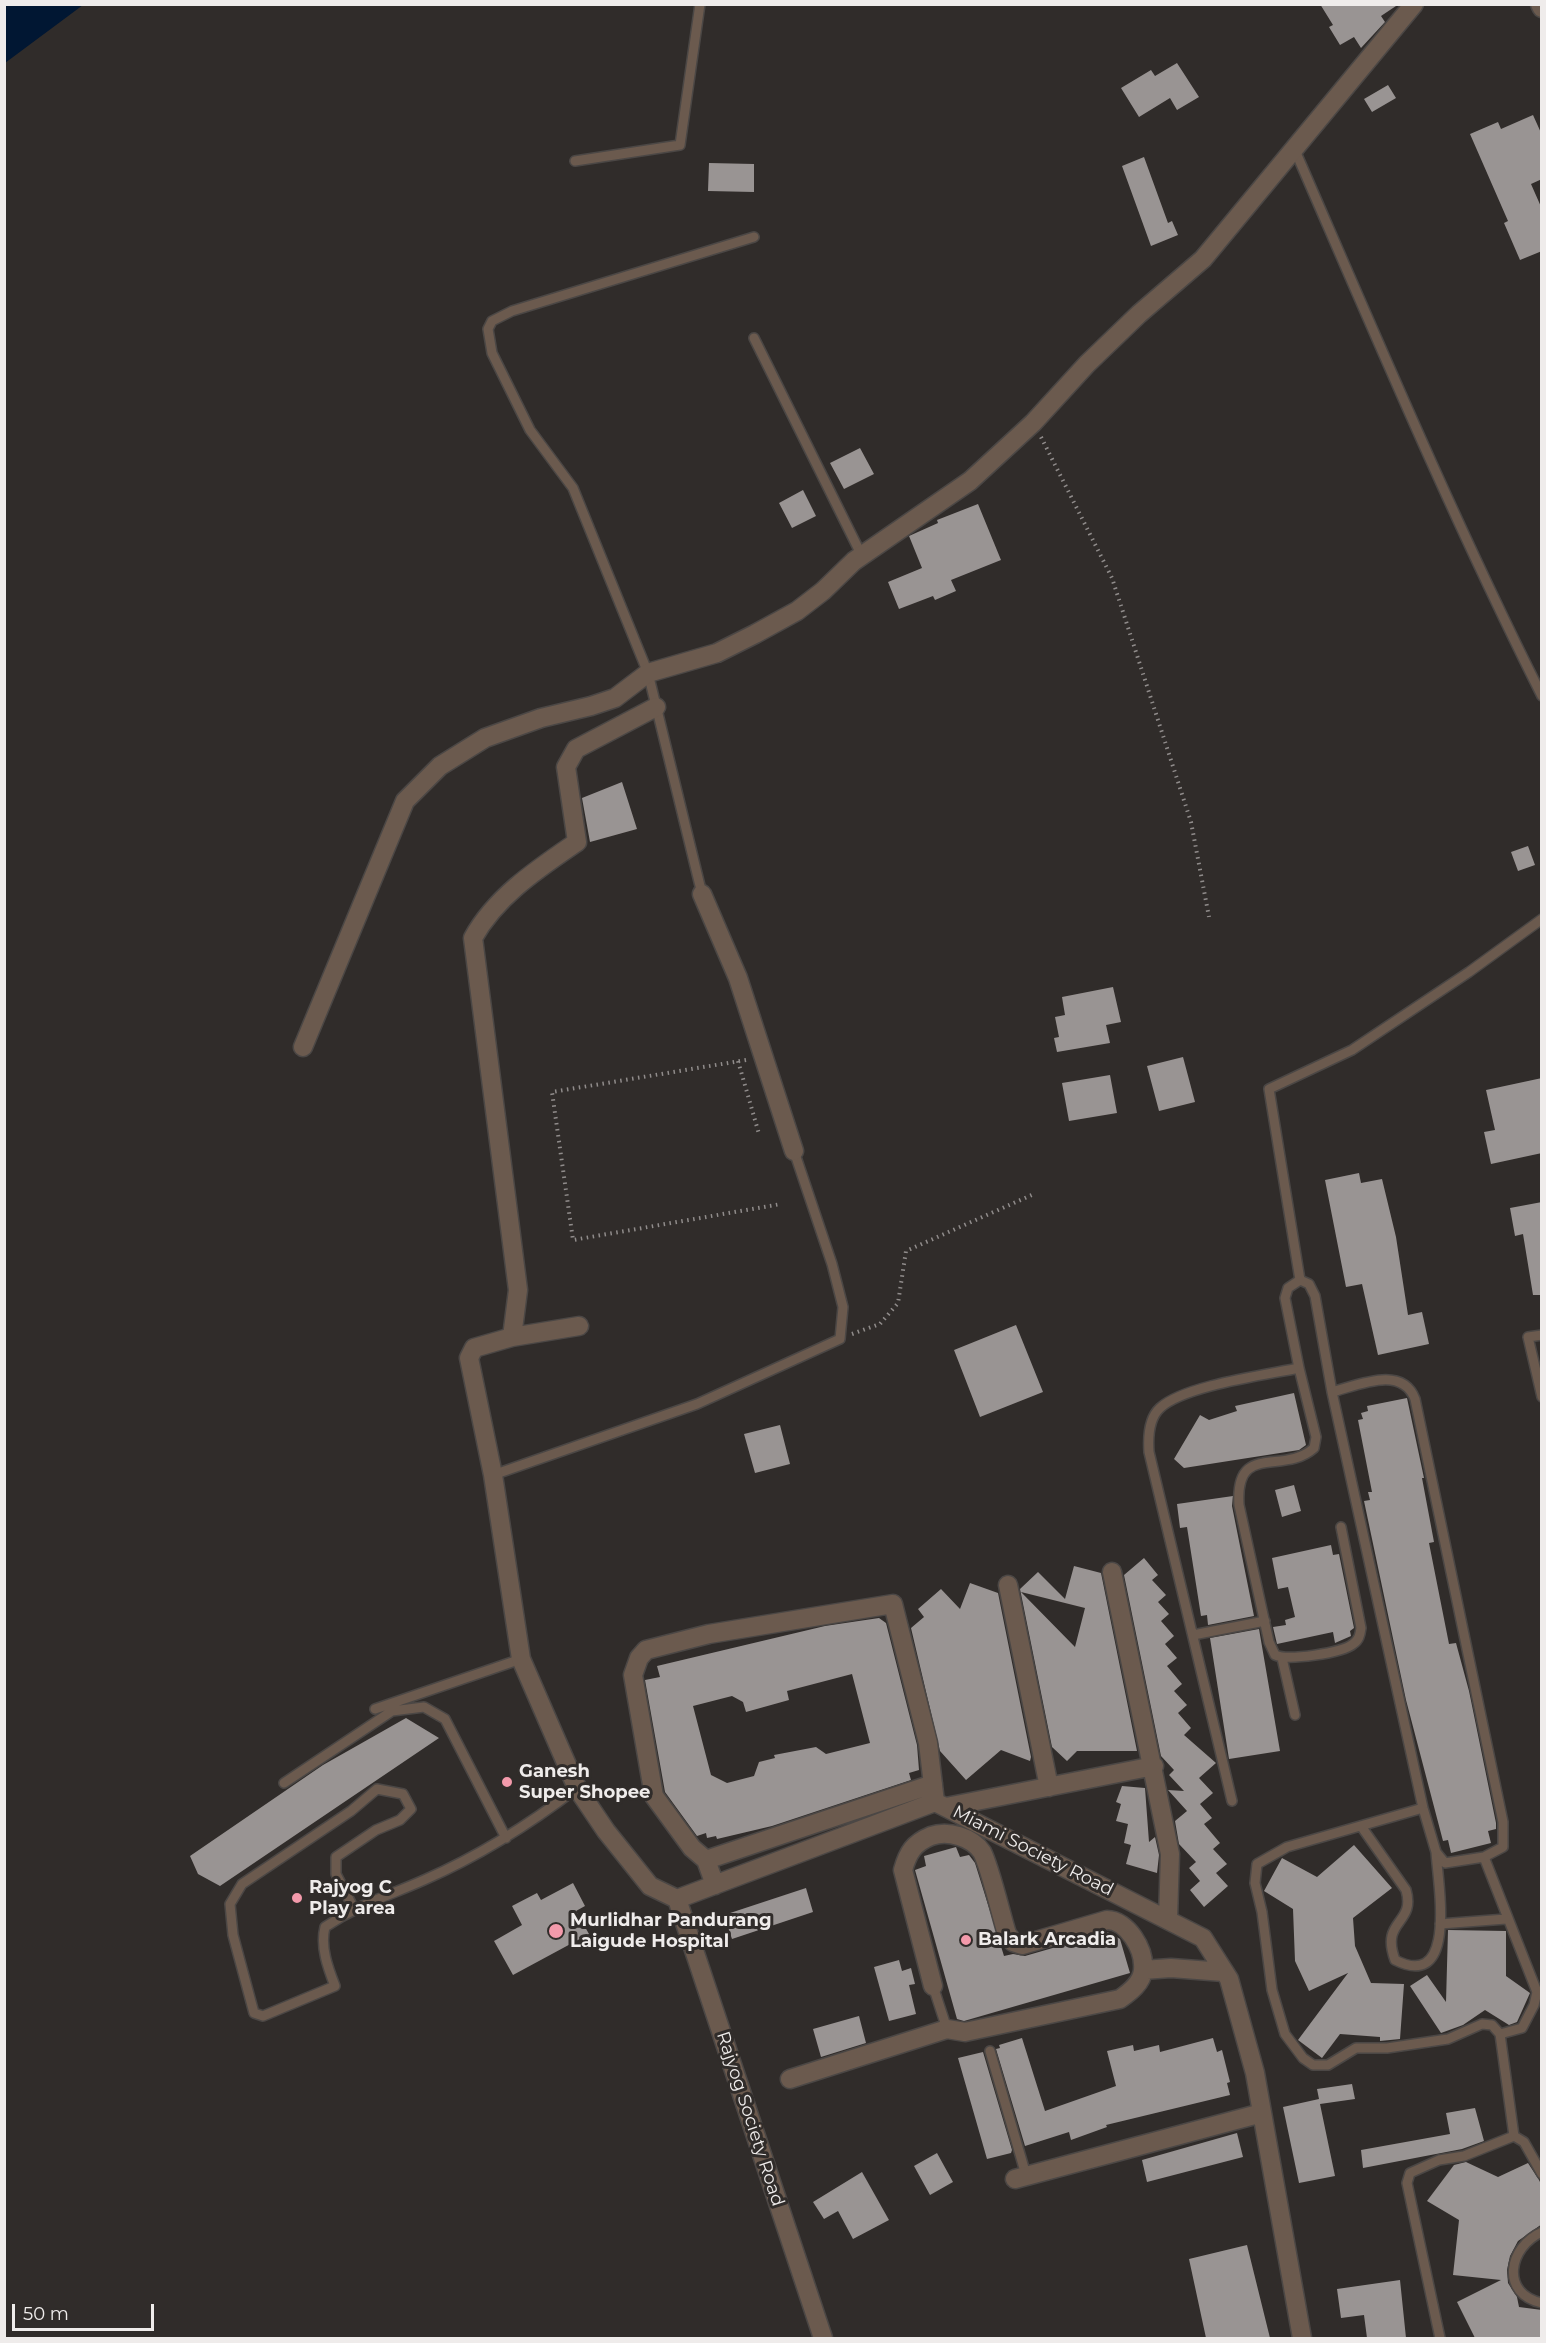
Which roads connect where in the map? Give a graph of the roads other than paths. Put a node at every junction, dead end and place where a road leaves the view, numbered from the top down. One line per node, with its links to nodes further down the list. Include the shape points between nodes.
1 (700, 4): 4 (lane, via 680,145)
2 (1414, 4): 3 (street)
3 (1294, 148): 7 (street, via 1203,259 1139,314 1034,423 970,481); 9 (lane, via 1423,443)
4 (575, 160)
5 (754, 237): 8 (lane, via 512,311 492,321 488,330 492,353 530,430 573,488)
6 (754, 338): 7 (lane)
7 (862, 556): 8 (street, via 796,611 755,634 717,653)
8 (648, 673): 10 (lane); 13 (street, via 615,698 485,738 440,766 405,801)
9 (1542, 696)
10 (656, 707): 11 (lane); 18 (street, via 576,749 566,767 577,842 525,878 480,924 472,938 518,1290)
11 (702, 894): 14 (street, via 738,978)
12 (1542, 919): 15 (lane, via 1352,1050 1269,1089)
13 (303, 1047)
14 (794, 1151): 22 (lane, via 843,1307 840,1339 697,1404)
15 (1300, 1280): 19 (lane, via 1288,1288 1285,1298); 20 (lane, via 1309,1284 1315,1296)
16 (579, 1326): 18 (street)
17 (1542, 1335): 21 (lane, via 1528,1337)
18 (512, 1337): 22 (street, via 474,1347 470,1358)
19 (1299, 1368): 26 (lane, via 1316,1437 1314,1448 1307,1455 1256,1464 1244,1472 1239,1483 1239,1505); 27 (lane, via 1181,1394 1158,1409 1152,1421 1149,1452)
20 (1332, 1392): 38 (lane); 44 (lane, via 1386,1379 1411,1388 1415,1399 1503,1821 1503,1847)
21 (1542, 1397)
22 (493, 1475): 29 (street)
23 (1341, 1527): 28 (lane, via 1361,1628 1359,1637 1350,1647)
24 (1112, 1572): 32 (street)
25 (1008, 1585): 34 (street)
26 (1265, 1621): 27 (lane); 28 (lane, via 1269,1642 1275,1655)
27 (1192, 1635): 37 (lane)
28 (1282, 1658): 31 (lane)
29 (521, 1659): 30 (lane); 35 (street)
30 (375, 1709)
31 (1295, 1715)
32 (1154, 1766): 34 (street); 50 (street, via 1170,1854)
33 (284, 1783): 41 (lane, via 392,1711 424,1707 445,1719)
34 (1049, 1787): 36 (street)
35 (577, 1788): 41 (lane); 47 (street, via 650,1886)
36 (938, 1798): 39 (street); 42 (street, Miami Society Road); 45 (street, via 893,1604 709,1634 646,1650 633,1675 654,1796 692,1848); 50 (street, Miami Society Road)
37 (1232, 1801)
38 (1422, 1808): 40 (lane); 43 (lane)
39 (827, 1819): 42 (street); 45 (street)
40 (1361, 1826): 51 (lane, via 1410,1901 1391,1932 1395,1960 1407,1966 1427,1963 1439,1944); 56 (lane, via 1287,1847 1257,1864 1255,1883 1272,1990 1285,2034 1303,2058 1313,2065 1328,2065 1356,2048 1448,2039 1482,2024 1492,2025)
41 (506, 1838): 48 (lane, via 426,1879)
42 (835, 1839): 46 (street, Miami Society Road)
43 (1436, 1852): 44 (lane, via 1445,1863); 51 (lane)
44 (1484, 1857): 49 (lane)
45 (706, 1860): 46 (street)
46 (715, 1885): 47 (street, Miami Society Road)
47 (677, 1899): 65 (street, Rajyog Society Road)
48 (354, 1909): 48 (lane, via 325,1927 322,1937 335,1986 263,2016 254,2013 233,1935 230,1904 242,1884 351,1811 377,1789 403,1794 411,1809 400,1820 376,1830 336,1857 336,1874)
49 (1506, 1918): 51 (lane); 56 (lane, via 1538,1992 1522,2028)
50 (1168, 1920): 53 (street, Miami Society Road, via 1203,1938)
51 (1440, 1924)
52 (1143, 1970): 53 (street); 54 (street, via 1135,1942 1118,1920 1022,1944 1013,1942 1006,1934 981,1852 965,1838 935,1835 916,1843 903,1870); 55 (street, via 1135,1988 1120,1999 965,2032)
53 (1224, 1972): 59 (street, Miami Society Road, via 1255,2073)
54 (933, 1986): 55 (lane)
55 (947, 2029): 58 (street)
56 (1500, 2034): 60 (lane)
57 (990, 2051): 62 (lane)
58 (790, 2079)
59 (1262, 2113): 62 (street); 66 (street, Miami Society Road)
60 (1514, 2136): 61 (lane, via 1524,2142); 67 (lane, via 1464,2156 1439,2160 1410,2174 1407,2183)
61 (1542, 2174)
62 (1020, 2177)
63 (1542, 2232): 64 (lane, via 1532,2236 1519,2252 1514,2278 1520,2294)
64 (1542, 2303)
65 (823, 2338)
66 (1302, 2338)
67 (1440, 2338)

